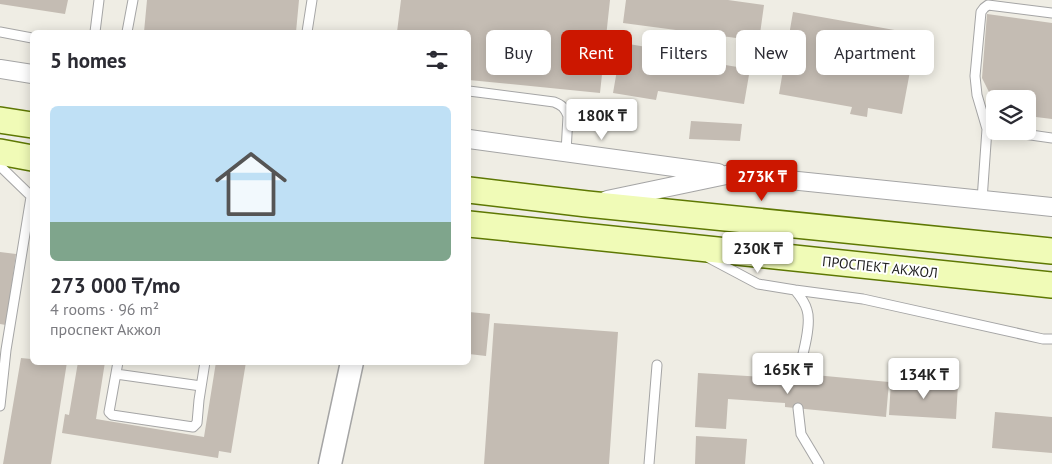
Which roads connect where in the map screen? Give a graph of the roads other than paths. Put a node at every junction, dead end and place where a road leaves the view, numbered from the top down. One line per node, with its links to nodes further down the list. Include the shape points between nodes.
1 (99, 0): 5 (lane)
2 (133, 0): 6 (lane)
3 (312, 0): 7 (lane)
4 (1052, 13): 13 (lane, via 988,5 981,12 975,76 977,95)
5 (95, 30)
6 (127, 30)
7 (306, 30)
8 (0, 32): 9 (lane)
9 (30, 38)
10 (0, 69): 11 (street)
11 (30, 74)
12 (471, 91): 21 (lane, via 561,105 568,116)
13 (986, 118)
14 (0, 120): 15 (main road)
15 (30, 125)
16 (1036, 136): 17 (lane)
17 (1052, 138)
18 (471, 139): 21 (street)
19 (990, 140): 27 (lane)
20 (0, 152): 22 (main road)
21 (566, 152): 24 (street)
22 (30, 158)
23 (0, 166): 26 (lane)
24 (731, 174): 27 (street); 28 (street)
25 (471, 190): 28 (main road)
26 (30, 195)
27 (982, 200): 29 (street)
28 (587, 204): 33 (main road)
29 (1052, 207)
30 (30, 209): 44 (lane)
31 (471, 224): 32 (main road, ПРОСПЕКТ АКЖОЛ)
32 (689, 247): 34 (main road, ПРОСПЕКТ АКЖОЛ); 35 (lane, via 758,284)
33 (1052, 251)
34 (1052, 285)
35 (794, 290): 36 (lane, via 863,299); 41 (lane, via 808,312 807,336)
36 (1052, 340)
37 (118, 365): 42 (lane)
38 (204, 365): 43 (lane)
39 (351, 365): 46 (street)
40 (657, 365): 47 (lane)
41 (798, 373)
42 (116, 374): 43 (lane); 43 (lane, via 109,412 112,415 193,427 197,423)
43 (201, 386)
44 (0, 406)
45 (798, 408): 48 (lane, via 801,434)
46 (330, 464)
47 (648, 464)
48 (819, 464)

